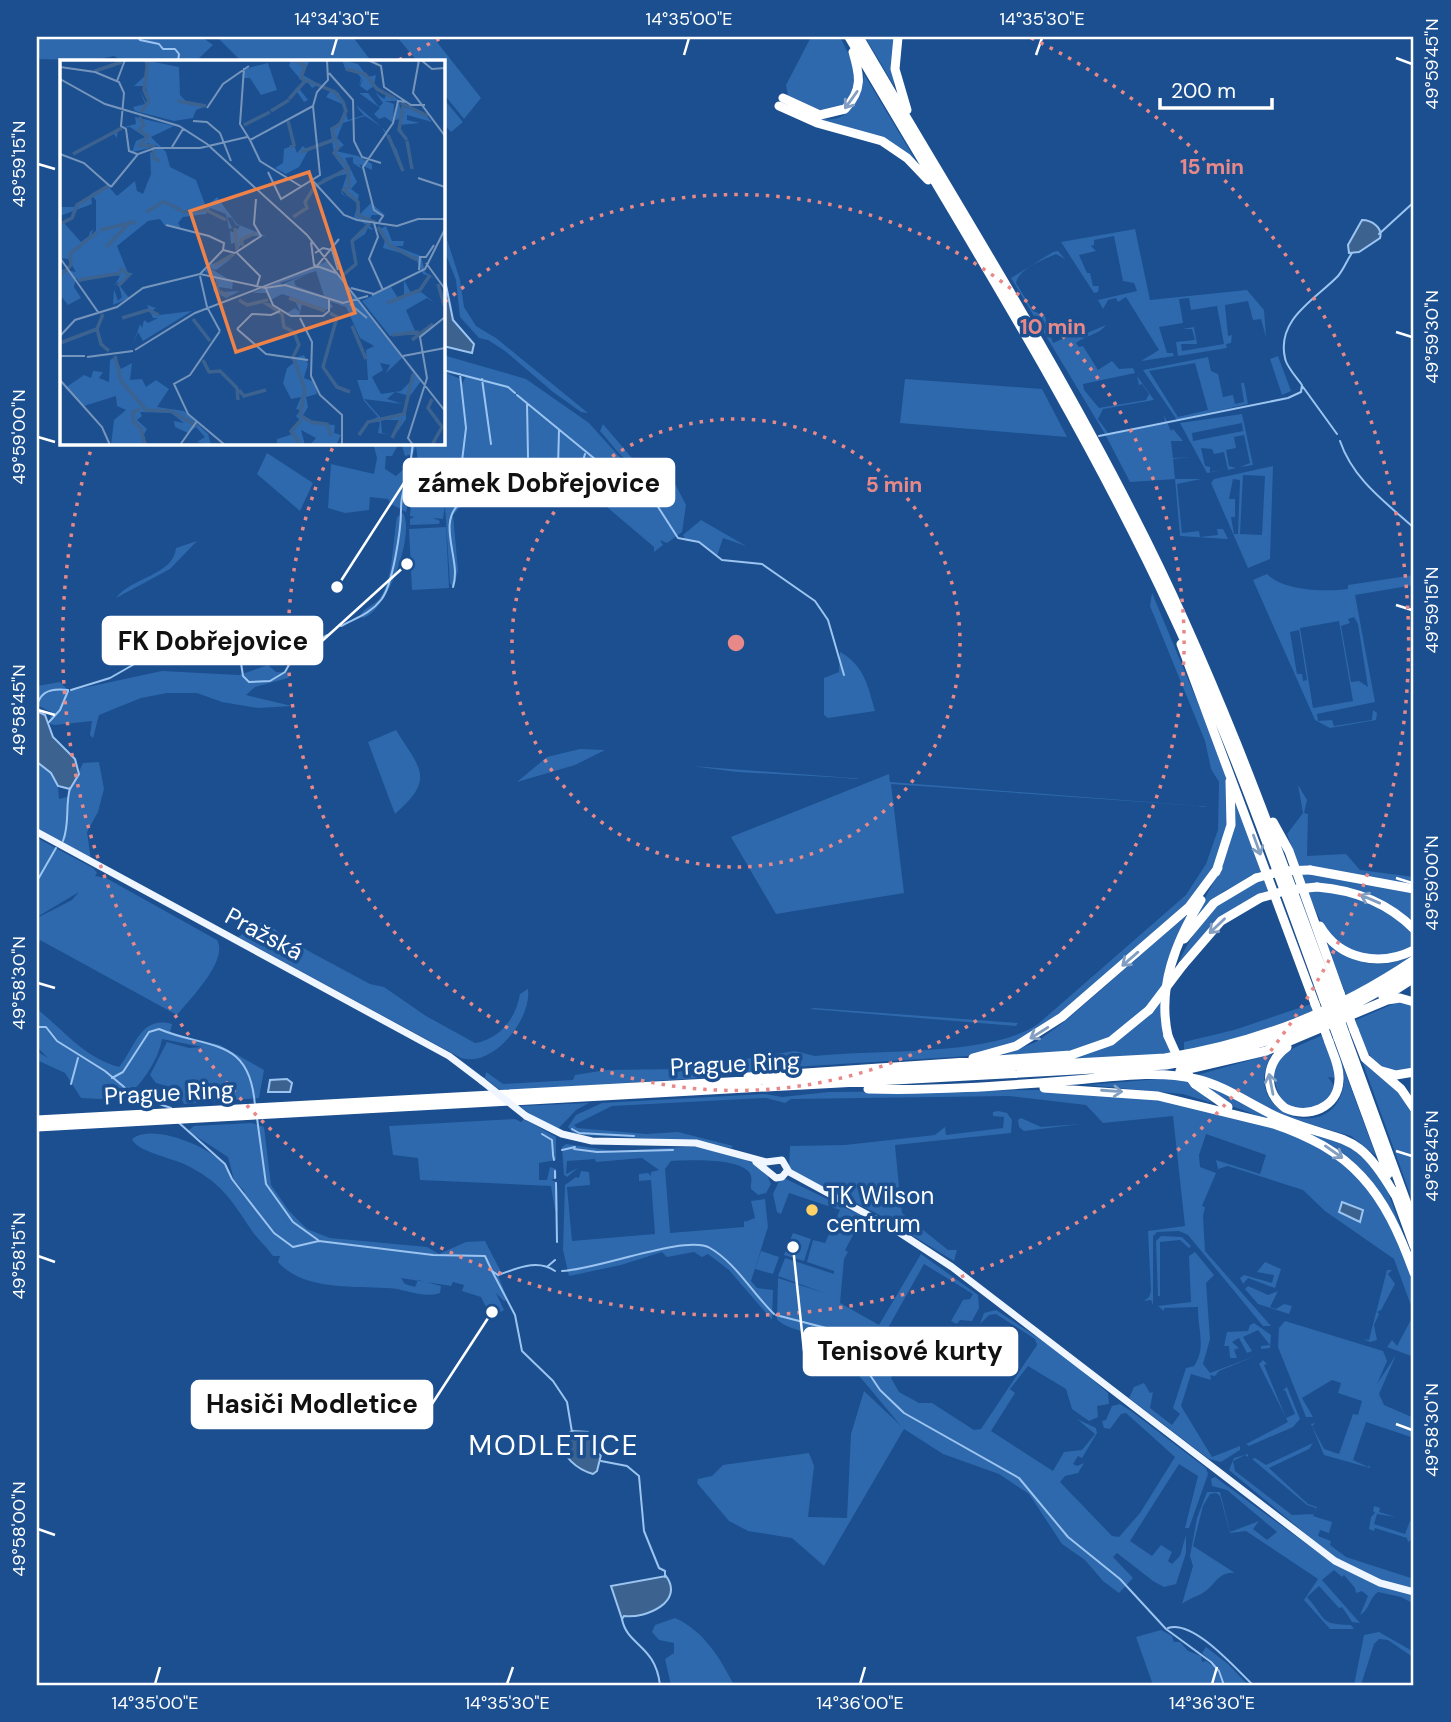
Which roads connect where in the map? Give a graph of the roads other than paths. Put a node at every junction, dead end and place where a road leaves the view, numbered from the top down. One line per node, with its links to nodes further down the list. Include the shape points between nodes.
1 (849, 37): 5 (highway); 5 (highway, one-way to 5, via 860,79 856,96 845,109 829,116 781,102 817,123 882,141 907,158)
2 (859, 37): 4 (highway)
3 (898, 37): 4 (highway, via 897,81)
4 (918, 137): 8 (highway, via 1133,514 1200,654)
5 (941, 195): 6 (highway, via 1086,444)
6 (1171, 612): 7 (highway); 19 (highway, via 1241,773)
7 (1224, 758): 10 (highway, via 1232,818); 19 (highway, one-way to 19)
8 (1257, 794): 12 (highway, via 1286,845); 19 (highway)
9 (37, 832): 37 (main road, Pražská, bridge, via 428,1045 471,1071 526,1116 562,1133 592,1141 696,1143)
10 (1218, 868): 18 (highway, via 1182,932); 25 (highway, one-way to 25, via 1179,916 1044,1031 992,1054)
11 (1414, 888): 18 (highway, bridge, via 1310,870 1256,878 1231,890 1203,913 1183,941)
12 (1308, 907): 14 (highway, via 1328,938 1353,955 1383,959); 19 (highway)
13 (1414, 929): 25 (highway, one-way to 25, bridge, via 1376,902 1349,891 1288,890 1260,898 1221,921 1149,1010 1122,1035 1086,1051 1055,1057)
14 (1414, 950)
15 (1414, 960): 28 (highway, Prague Ring, via 1313,1017 1199,1053 1121,1063)
16 (1414, 969): 29 (highway, Prague Ring, via 1327,1020 1202,1060 1122,1070)
17 (1414, 978): 21 (highway)
18 (1168, 979): 35 (highway, bridge, via 1164,1006 1168,1036 1185,1072 1209,1096)
19 (1328, 999): 22 (highway, bridge); 22 (highway, bridge)
20 (1414, 1002): 21 (highway, via 1393,999)
21 (1361, 1011): 23 (highway)
22 (1342, 1036): 23 (highway, one-way to 23, via 1338,1089 1325,1106 1301,1113 1279,1102 1269,1079 1275,1058); 24 (highway); 41 (highway); 42 (highway)
23 (1297, 1040): 27 (highway, via 1215,1065)
24 (1358, 1042): 26 (highway, via 1378,1069 1396,1075); 31 (highway, via 1370,1064 1401,1089)
25 (929, 1065): 28 (highway, via 762,1075)
26 (1414, 1072)
27 (1137, 1077): 30 (highway); 41 (highway, via 1206,1082 1285,1120 1341,1137 1367,1152)
28 (701, 1085): 32 (highway, Prague Ring)
29 (803, 1087): 30 (highway); 32 (highway, Prague Ring)
30 (970, 1087): 35 (highway, one-way to 35, via 1126,1092 1190,1102)
31 (1414, 1108)
32 (263, 1111): 34 (highway, Prague Ring)
33 (37, 1119): 34 (highway, Prague Ring)
34 (121, 1119): 36 (highway, Prague Ring)
35 (1273, 1124): 44 (highway, one-way to 44, via 1325,1145 1362,1174 1393,1219)
36 (37, 1127)
37 (734, 1151): 38 (main road); 39 (main road)
38 (771, 1162): 39 (main road); 40 (main road, via 782,1160)
39 (769, 1172): 40 (main road, via 776,1178)
40 (786, 1173): 45 (main road, via 894,1229 952,1267 1335,1561 1368,1578)
41 (1395, 1195): 43 (highway)
42 (1414, 1223)
43 (1414, 1246)
44 (1414, 1273)
45 (1412, 1591)

